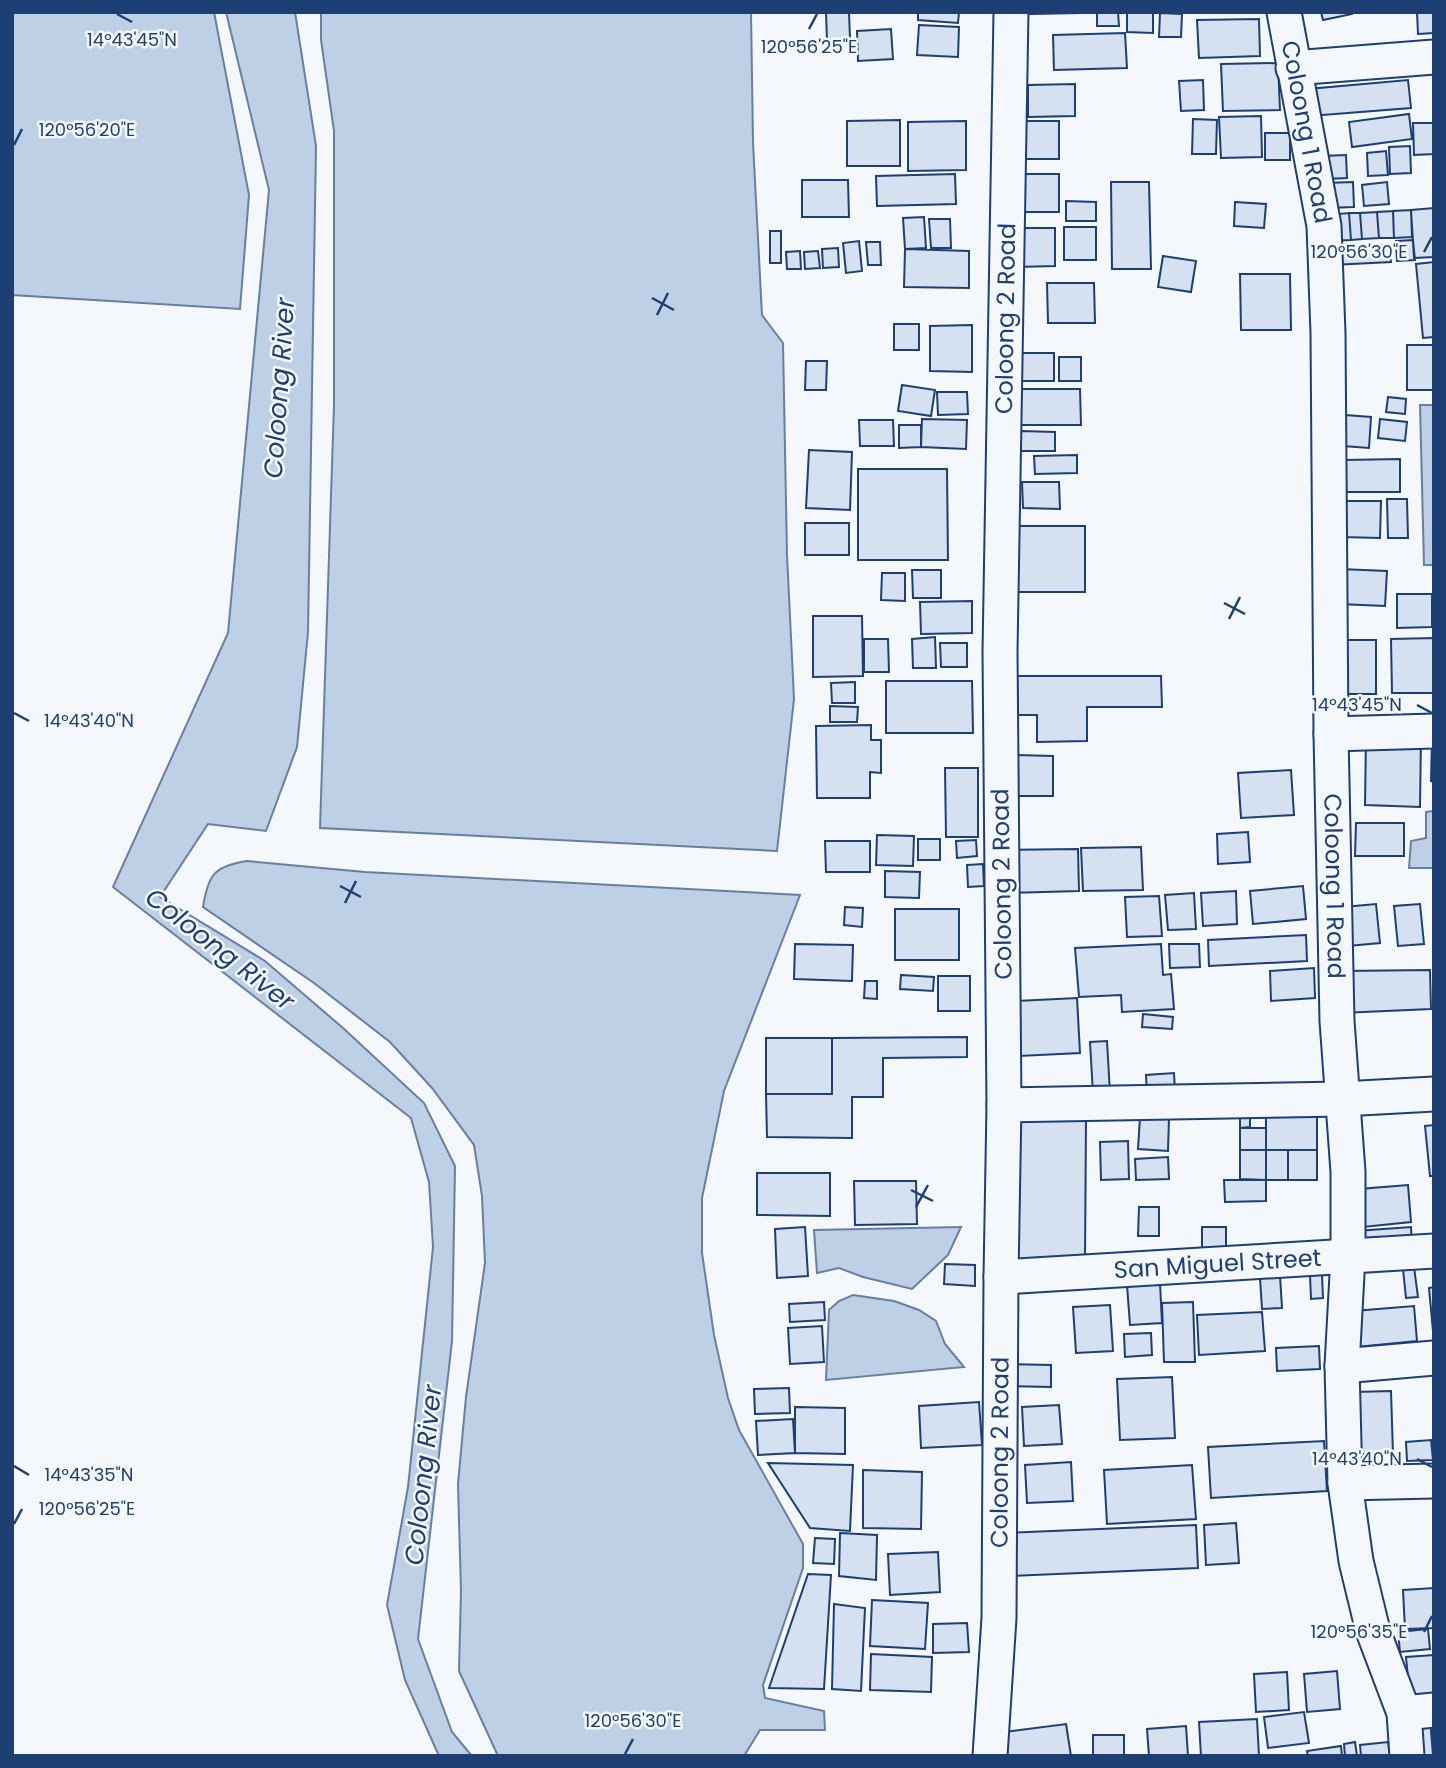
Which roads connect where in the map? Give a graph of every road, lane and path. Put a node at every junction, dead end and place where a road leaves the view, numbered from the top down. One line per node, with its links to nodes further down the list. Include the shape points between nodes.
1 (1011, 12): 9 (street, Coloong 2 Road, via 1000,652)
2 (1284, 12): 4 (street, Coloong 1 Road)
3 (1434, 57): 4 (street)
4 (1293, 68): 6 (street, Coloong 1 Road, via 1324,226)
5 (1434, 731): 6 (street)
6 (1331, 734): 8 (street, Coloong 1 Road)
7 (1434, 1094): 8 (street)
8 (1342, 1098): 9 (street); 11 (street, Coloong 1 Road)
9 (1004, 1105): 12 (street, Coloong 2 Road)
10 (1434, 1251): 11 (street, San Miguel Street)
11 (1348, 1256): 12 (street, San Miguel Street); 14 (street, Coloong 1 Road)
12 (1001, 1276): 18 (street, Coloong 2 Road, via 999,1619)
13 (1434, 1358): 14 (street)
14 (1342, 1366): 16 (street, Coloong 1 Road)
15 (1434, 1481): 16 (street)
16 (1345, 1483): 17 (street, Coloong 1 Road, via 1356,1561 1373,1632)
17 (1419, 1712): 19 (street, Coloong 1 Road)
18 (990, 1756)
19 (1408, 1756)

